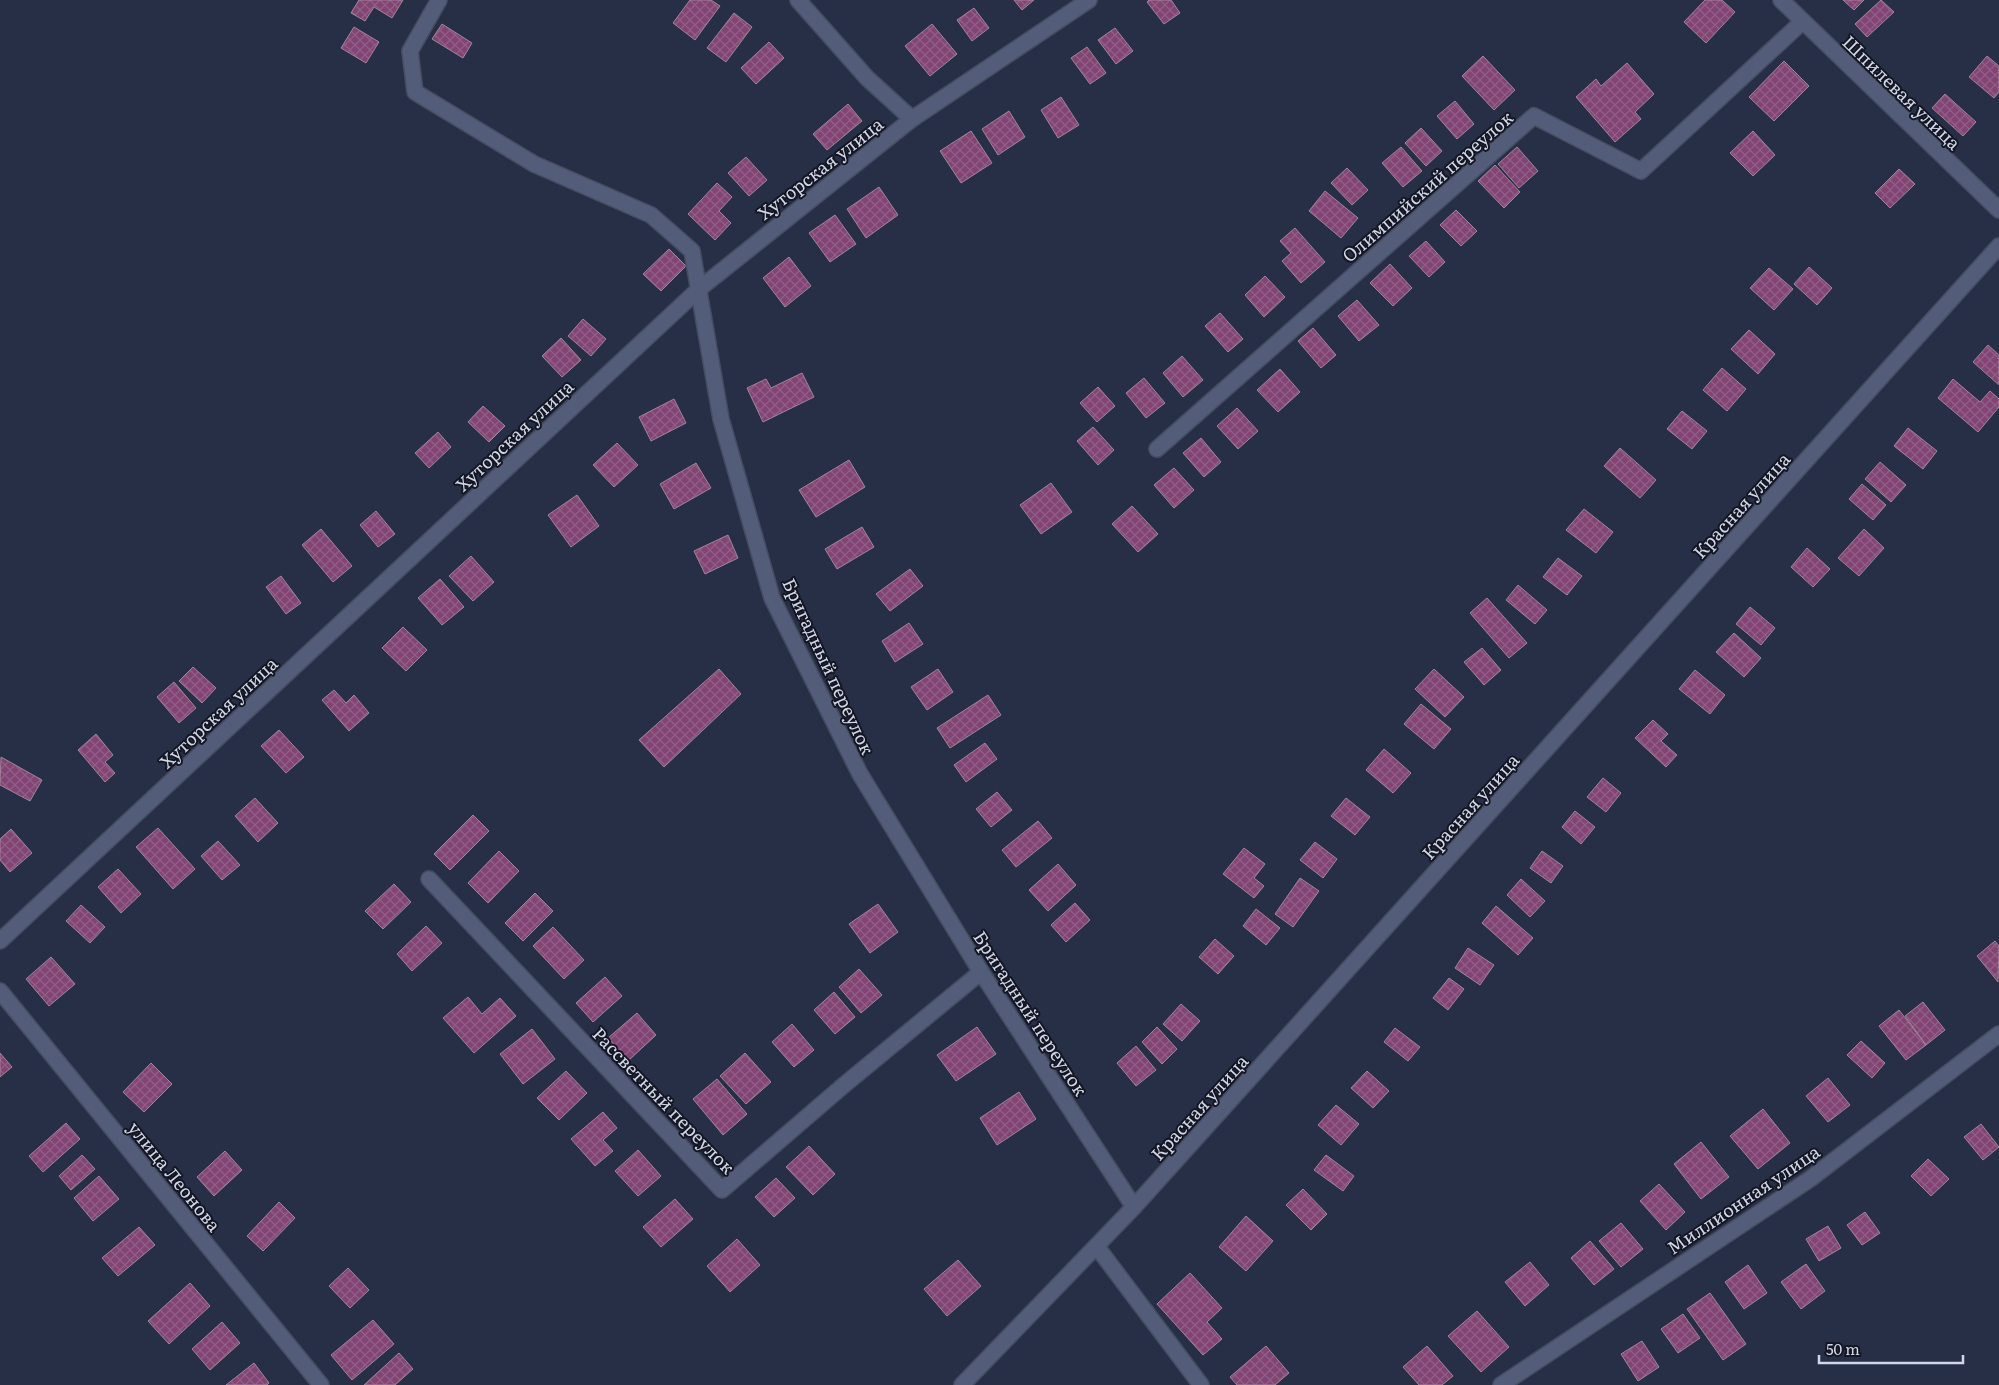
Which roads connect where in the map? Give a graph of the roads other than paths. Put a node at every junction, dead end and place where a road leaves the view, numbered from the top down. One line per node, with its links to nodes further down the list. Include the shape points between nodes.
1 (440, 0): 9 (street, Бригадный переулок, via 410,51 415,92 534,164 651,215 692,251)
2 (798, 0): 6 (street, via 867,78)
3 (1088, 0): 6 (street, Хуторская улица)
4 (1781, 0): 5 (street, Шпилевая улица)
5 (1802, 22): 7 (street, Шпилевая улица); 10 (street, Олимпийский переулок, via 1642,172 1534,116)
6 (912, 120): 9 (street, Хуторская улица)
7 (1999, 210)
8 (1999, 246): 16 (street, Красная улица)
9 (698, 289): 12 (street, Хуторская улица); 13 (street, Бригадный переулок, via 721,419 772,598 860,774)
10 (1157, 449)
11 (429, 879): 13 (street, Рассветный переулок, via 722,1190)
12 (0, 941)
13 (981, 972): 16 (street, Бригадный переулок)
14 (0, 991): 18 (street, улица Леонова)
15 (1999, 1034): 21 (street, Миллионная улица, via 1810,1179)
16 (1134, 1207): 17 (street, Красная улица)
17 (1097, 1247): 19 (street, Красная улица); 20 (street)
18 (321, 1385)
19 (962, 1385)
20 (1201, 1385)
21 (1501, 1385)

